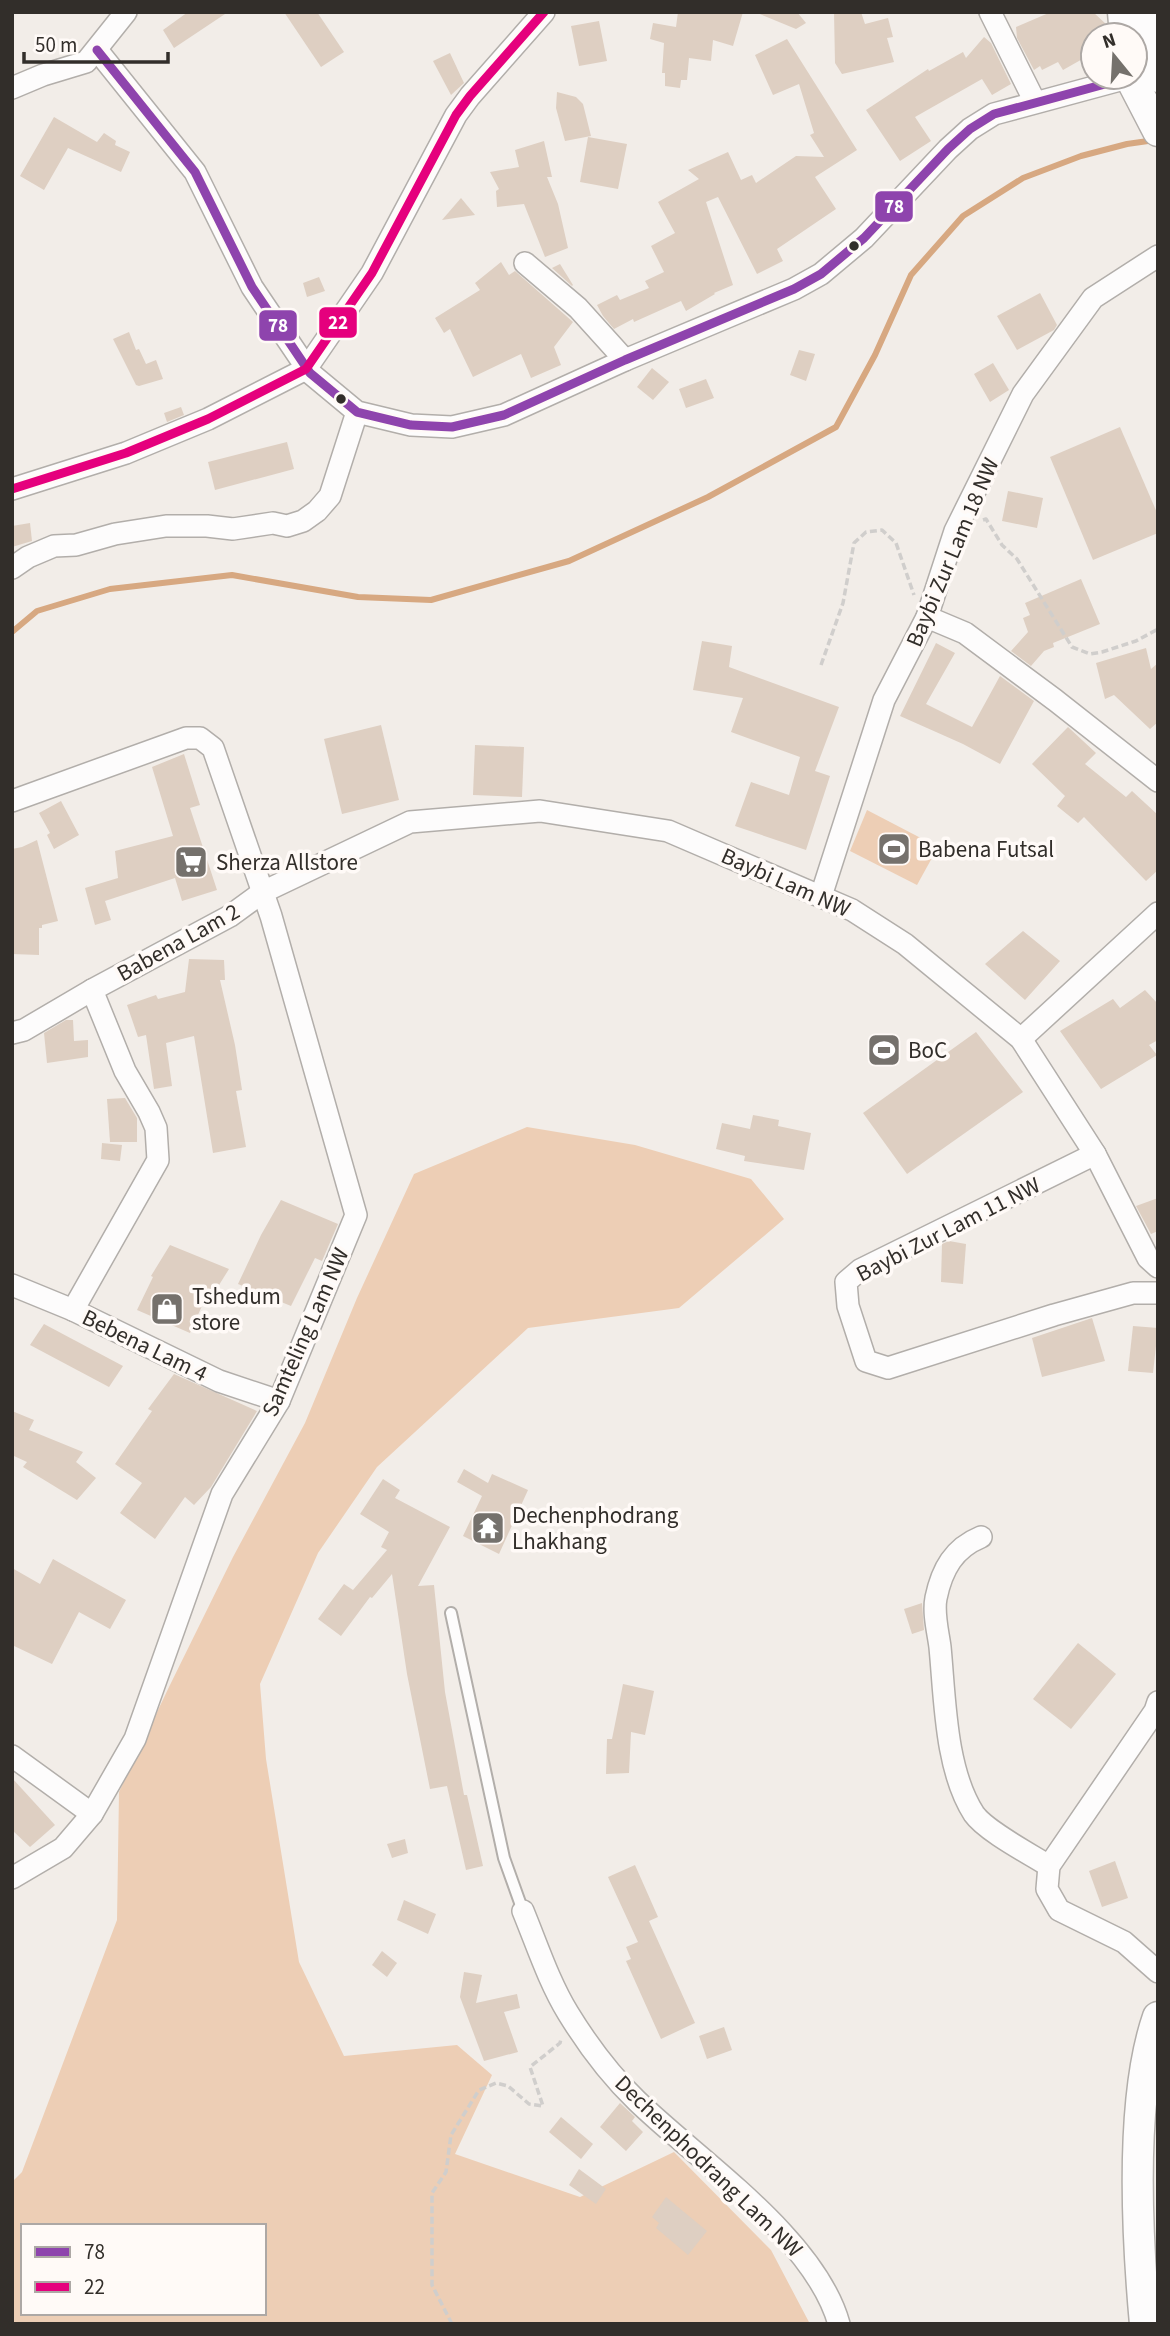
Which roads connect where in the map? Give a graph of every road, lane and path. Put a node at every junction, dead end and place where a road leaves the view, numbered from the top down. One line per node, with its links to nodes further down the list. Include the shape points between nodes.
1 (127, 12): 4 (street)
2 (544, 12): 13 (street, via 456,115 372,273)
3 (999, 15): 8 (street)
4 (100, 46): 5 (street, via 86,62); 13 (street, via 195,172 252,286)
5 (12, 88)
6 (1079, 90): 8 (street)
7 (1146, 91): 9 (main road)
8 (1035, 102): 12 (street, via 994,114 970,129 864,238 821,274)
9 (1154, 124)
10 (1158, 256): 16 (street, Baybi Zur Lam 18 NW, via 1094,298 1023,394)
11 (525, 263): 12 (street, via 578,308)
12 (625, 360): 14 (street, via 481,422 452,427 411,425)
13 (306, 369): 14 (street); 15 (street, via 208,419 126,453)
14 (357, 412): 17 (street, via 330,496 303,521 233,529 166,526 114,534 54,546)
15 (12, 489)
16 (955, 531): 18 (street, Baybi Zur Lam 18 NW); 19 (path, via 986,519 1072,647 1090,654 1102,652)
17 (12, 568)
18 (928, 617): 20 (path, via 917,608 896,543 882,530 866,532 854,542 843,603); 21 (street, via 965,633); 24 (street, Baybi Zur Lam 18 NW, via 884,700)
19 (1158, 629)
20 (821, 665)
21 (1158, 781)
22 (12, 801): 23 (street, Samteling Lam NW, via 186,738 200,738 213,748)
23 (263, 892): 24 (street, Baybi Lam NW, via 410,822 540,811 668,831); 26 (street, Babena Lam 2, via 230,916); 34 (street, Samteling Lam NW, via 356,1215)
24 (821, 896): 28 (street, Baybi Lam NW, via 905,944)
25 (1158, 912): 28 (street)
26 (92, 990): 27 (street, Babena Lam 2); 33 (street, via 125,1071 153,1120 158,1160)
27 (12, 1033)
28 (1021, 1039): 29 (street, Baybi Lam NW)
29 (1095, 1154): 30 (street, Baybi Lam NW, via 1148,1258); 32 (street, Baybi Zur Lam 11 NW, via 860,1270 846,1282 848,1306 866,1362 888,1368 1133,1293)
30 (1158, 1267)
31 (15, 1293): 33 (street, Bebena Lam 4)
32 (1158, 1293)
33 (73, 1310): 34 (street, Bebena Lam 4, via 219,1381)
34 (279, 1401): 39 (street, Samteling Lam NW, via 222,1494 135,1738)
35 (982, 1537): 40 (street, via 965,1544 950,1560 935,1600 955,1764 975,1816)
36 (451, 1613): 42 (lane, Dechenphodrang Lam NW, via 505,1858)
37 (1158, 1702): 40 (street)
38 (12, 1756): 39 (street)
39 (92, 1814): 41 (street, Samteling Lam NW, via 63,1847)
40 (1049, 1866): 43 (street, via 1046,1889 1059,1910 1124,1942)
41 (12, 1878)
42 (523, 1911): 44 (street, Dechenphodrang Lam NW)
43 (1158, 1972)
44 (568, 2013): 46 (path, via 560,2043 530,2067 543,2106 529,2104 508,2086 496,2083 479,2090 451,2135 446,2172 432,2193 432,2285); 47 (street, Dechenphodrang Lam NW, via 636,2101 781,2232 812,2268)
45 (1158, 2017): 48 (main road, via 1146,2063 1140,2125 1140,2276)
46 (452, 2324)
47 (839, 2324)
48 (1145, 2324)

